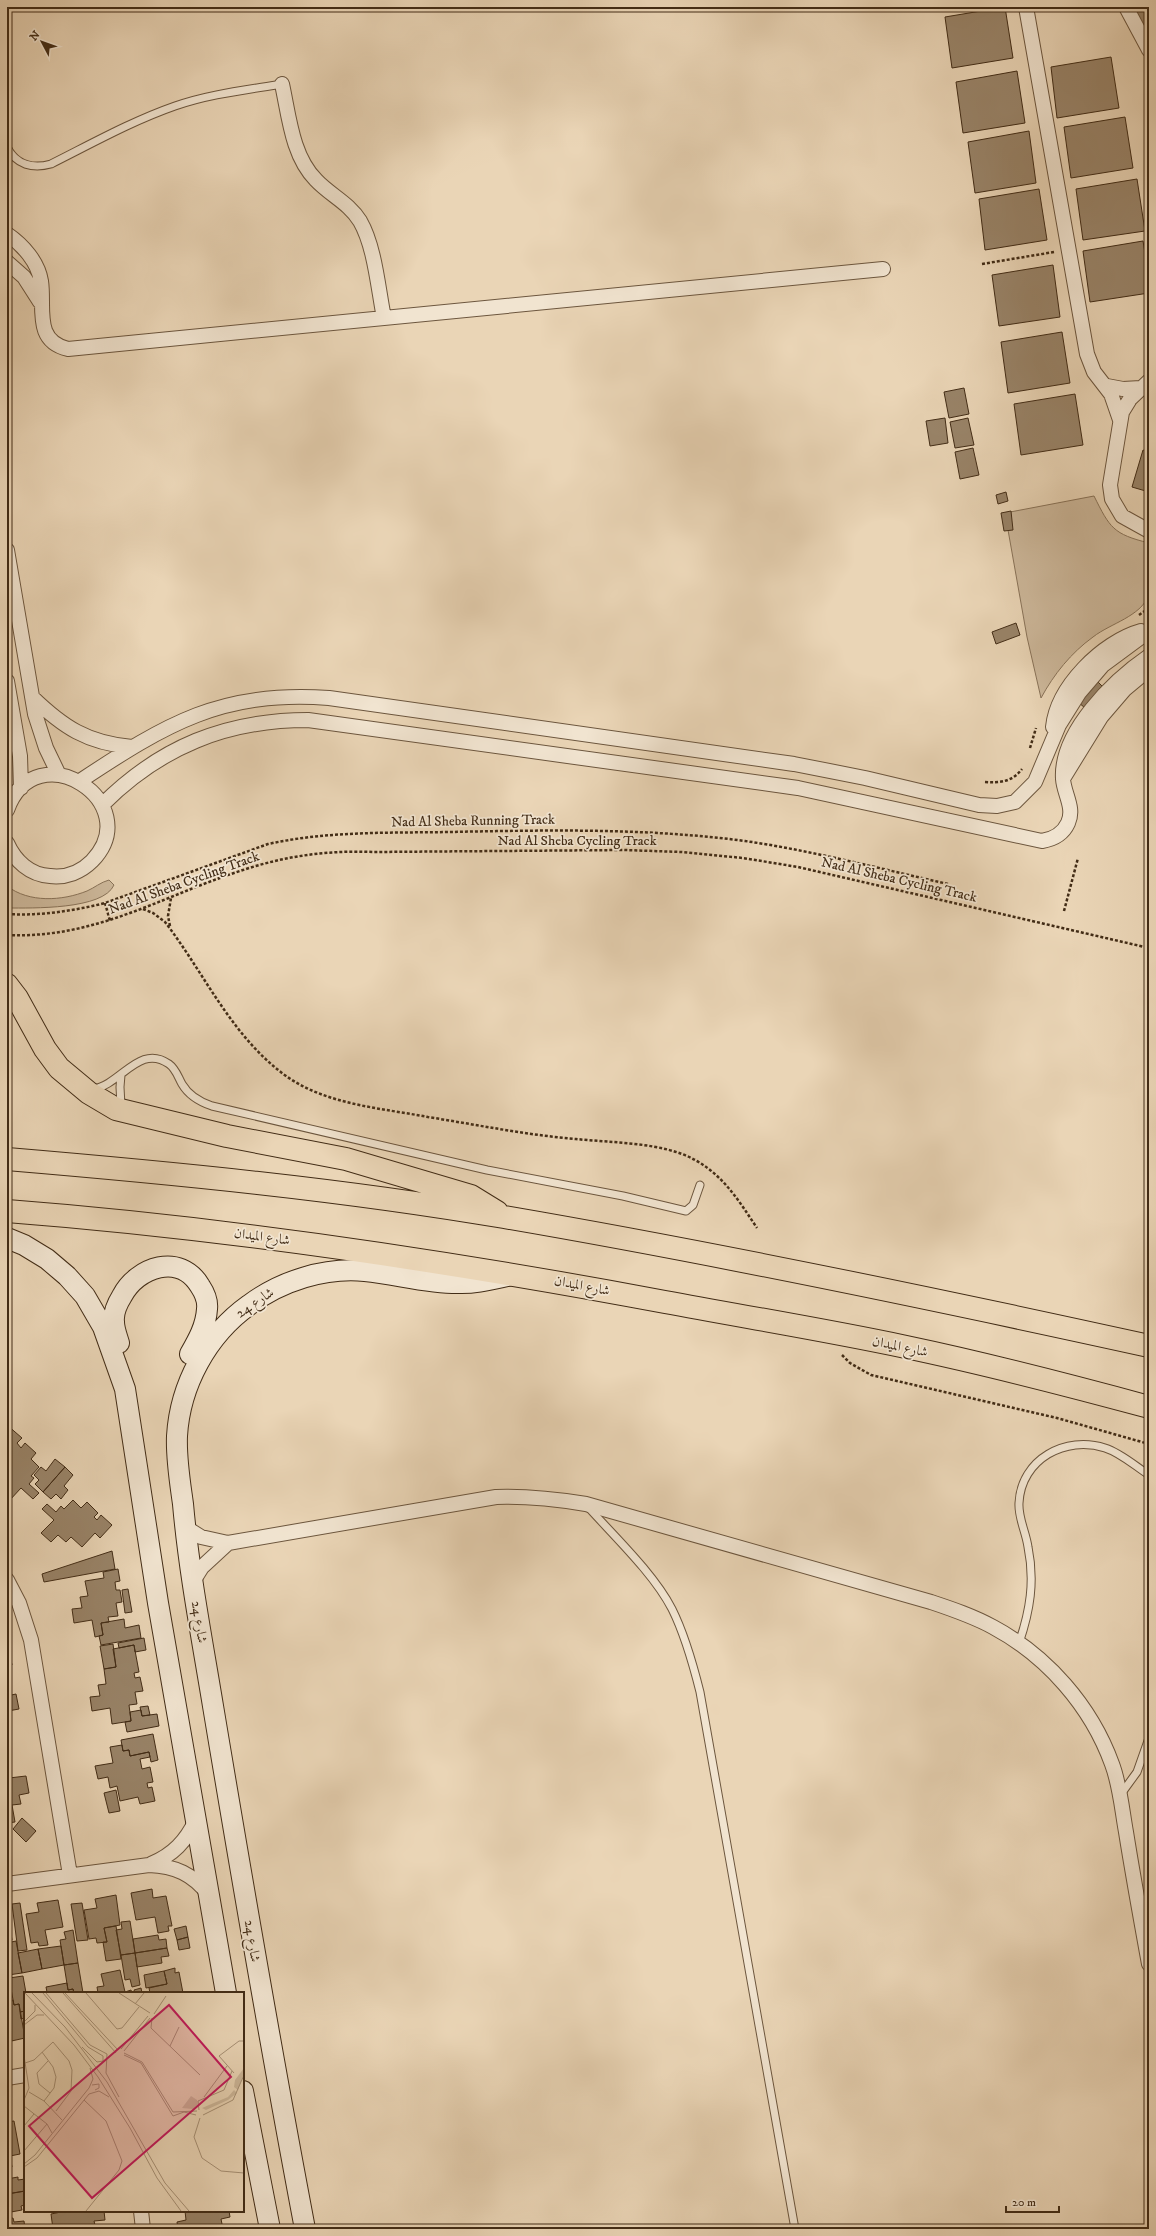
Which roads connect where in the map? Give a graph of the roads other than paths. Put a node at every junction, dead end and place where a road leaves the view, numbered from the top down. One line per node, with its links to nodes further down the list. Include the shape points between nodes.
1 (1026, 7): 12 (street, via 1087,354 1094,372)
2 (1126, 7): 3 (street)
3 (1149, 50)
4 (282, 84): 5 (lane, via 175,106 102,137 44,166 36,167 20,162); 10 (street, via 294,140 302,161 315,179 352,210 365,232)
5 (7, 147)
6 (7, 234): 9 (street, via 26,251 38,270 41,281)
7 (7, 262): 9 (street, via 24,277)
8 (883, 269): 10 (street)
9 (40, 302): 10 (street, via 49,339 54,344 68,349)
10 (384, 318)
11 (1145, 384): 12 (street, via 1123,389); 13 (street, via 1130,399)
12 (1107, 386): 13 (street)
13 (1120, 420): 14 (street, via 1110,485 1112,499 1122,516)
14 (1149, 531)
15 (7, 550): 22 (street)
16 (1149, 630): 18 (street, via 1120,638)
17 (1149, 656): 20 (street)
18 (1099, 662): 20 (street); 23 (street, via 1063,696 1055,714 1052,742 1035,782 1015,802 997,806 979,805 794,764 303,696 252,699 227,705 178,721)
19 (1149, 669): 25 (street, via 1125,689 1101,717)
20 (1118, 680): 25 (street, via 1090,711 1079,728 1066,757)
21 (7, 681): 27 (street, via 20,756)
22 (32, 697): 23 (street, via 63,725 79,734 114,745); 24 (street, via 46,748)
23 (132, 746): 26 (street)
24 (59, 775): 26 (street); 27 (street, via 42,776)
25 (1063, 779): 28 (street, via 1070,806 1070,818 1060,834 1042,841 798,788 329,721 287,720 246,725 191,742 150,764)
26 (80, 781): 28 (street, via 89,787)
27 (21, 788): 29 (street)
28 (102, 805): 31 (street, via 106,821 105,838 88,865 67,875 51,876 35,873)
29 (7, 810)
30 (7, 843): 31 (street)
31 (12, 859)
32 (7, 985): 34 (main road, via 59,1068)
33 (122, 1075): 34 (lane, via 111,1083); 35 (lane); 37 (lane, via 137,1062 156,1058 175,1070 183,1085 195,1098 212,1106 487,1170 624,1196 686,1211 693,1205)
34 (85, 1090): 35 (main road, via 102,1102)
35 (122, 1111): 39 (main road, via 365,1164 471,1196)
36 (7, 1159): 39 (main road, via 212,1176)
37 (700, 1185)
38 (7, 1211): 41 (main road, شارع الميدان, via 252,1235)
39 (502, 1217): 42 (main road, via 771,1265)
40 (7, 1238): 44 (street, via 47,1259 85,1296 103,1327)
41 (514, 1274): 43 (street, شارع 24, via 485,1282 459,1284 362,1271 342,1271 301,1279 263,1295 233,1318 208,1346); 45 (main road, شارع الميدان, via 904,1347)
42 (1149, 1346)
43 (188, 1385): 44 (street, via 186,1363 201,1334 207,1307 204,1292 196,1279 186,1271 169,1267 142,1272 131,1282 117,1306 114,1322 126,1368); 48 (street, شارع 24, via 177,1437)
44 (125, 1389): 55 (street, via 142,1505)
45 (1149, 1407)
46 (1149, 1475): 52 (lane, via 1106,1448 1080,1444 1054,1450 1044,1456 1029,1472 1019,1503 1028,1546 1031,1592 1028,1614)
47 (586, 1504): 49 (street, via 526,1496 496,1497); 52 (street, via 931,1602 993,1627); 69 (lane, via 654,1582 671,1607 692,1663 702,1700)
48 (185, 1527): 49 (street, via 201,1537); 51 (street, شارع 24)
49 (228, 1543): 51 (street, via 206,1563)
50 (7, 1580): 57 (street, via 19,1603 31,1640)
51 (192, 1582): 68 (street, شارع 24, via 268,2039)
52 (1019, 1643): 54 (street, via 1045,1664 1069,1689 1089,1716 1113,1765)
53 (1149, 1738): 54 (lane, via 1137,1772)
54 (1120, 1796): 60 (street)
55 (196, 1820): 56 (street, via 177,1848 161,1860); 59 (street)
56 (149, 1864): 57 (street); 59 (street, via 177,1869 202,1885)
57 (70, 1875): 58 (street)
58 (7, 1884)
59 (210, 1896): 61 (street)
60 (1149, 1964)
61 (226, 1992)
62 (24, 2074): 63 (street)
63 (7, 2078)
64 (244, 2096): 67 (street)
65 (141, 2212): 66 (street)
66 (144, 2229)
67 (270, 2229)
68 (305, 2229)
69 (795, 2229)

